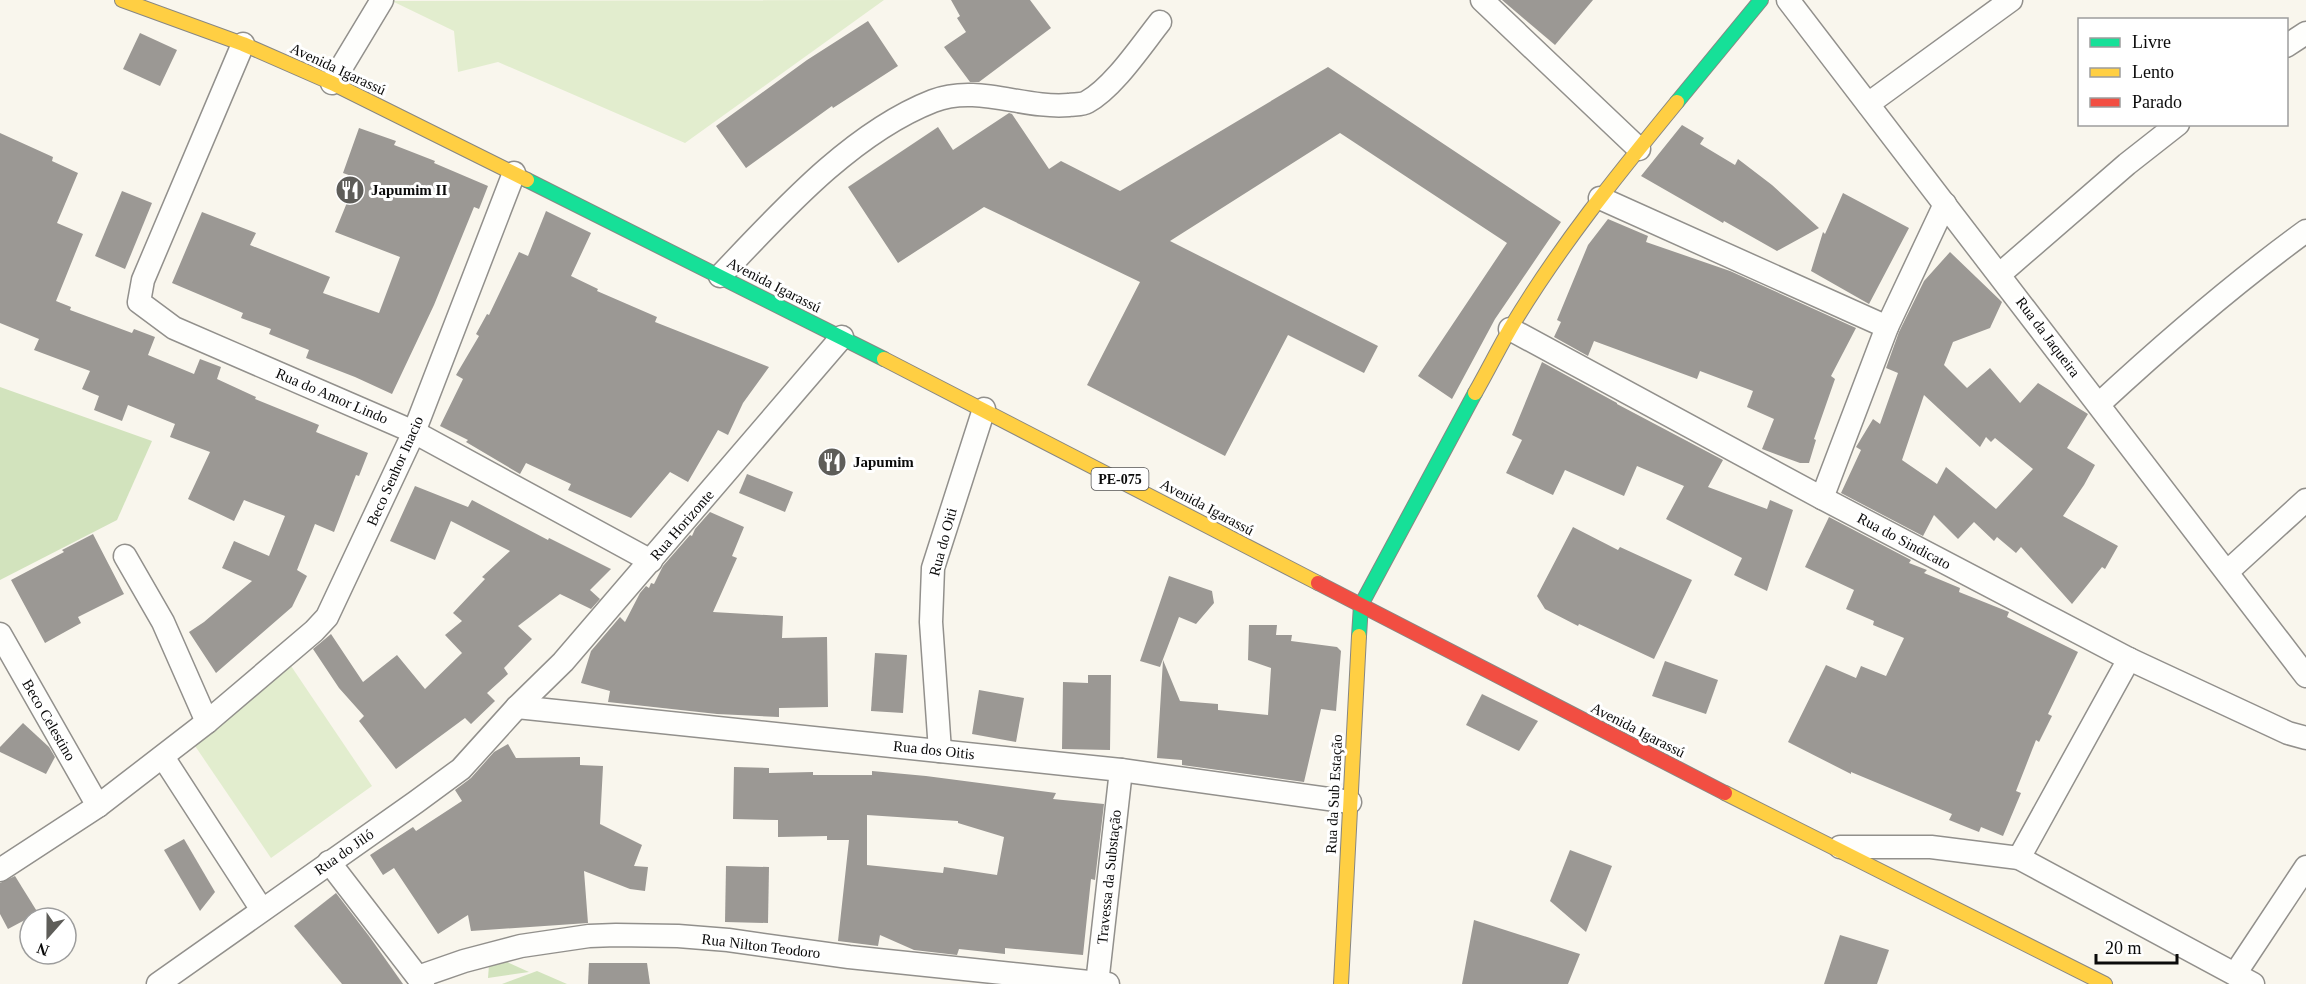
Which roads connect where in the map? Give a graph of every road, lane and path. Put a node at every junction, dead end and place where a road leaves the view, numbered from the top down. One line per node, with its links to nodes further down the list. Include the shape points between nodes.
1 (382, 0): 11 (street)
2 (1482, 0): 14 (street)
3 (1761, 0): 14 (main road)
4 (1788, 0): 12 (street, Rua da Jaqueira)
5 (2011, 0): 12 (street)
6 (132, 2): 9 (main road, Avenida Igarassú / PE-075)
7 (1160, 22): 20 (street, via 1113,80 1086,104 1059,106 970,95 936,99 906,113 803,189)
8 (2306, 33): 10 (street)
9 (243, 44): 11 (main road, Avenida Igarassú / PE-075); 26 (street, Rua do Amor Lindo, via 143,280 139,302 174,328)
10 (2288, 45)
11 (333, 83): 15 (main road, Avenida Igarassú / PE-075)
12 (1868, 104): 17 (street, Rua da Jaqueira)
13 (2175, 126): 19 (street)
14 (1639, 149): 16 (main road)
15 (514, 173): 20 (main road, Avenida Igarassú / PE-075); 26 (street, Beco Senhor Inacio)
16 (1600, 198): 21 (street); 22 (main road)
17 (1945, 204): 19 (street, Rua da Jaqueira); 21 (street)
18 (2306, 231): 24 (street, via 2213,303)
19 (2000, 274): 24 (street, Rua da Jaqueira)
20 (720, 276): 23 (main road, Avenida Igarassú / PE-075)
21 (1887, 327): 27 (street)
22 (1510, 329): 27 (street, Rua do Sindicato); 32 (main road)
23 (842, 337): 25 (main road, Avenida Igarassú / PE-075); 30 (street, Rua Horizonte)
24 (2099, 404): 31 (street, Rua da Jaqueira)
25 (984, 409): 32 (main road, Avenida Igarassú / PE-075); 39 (street, Rua do Oiti, via 933,568 930,622)
26 (414, 432): 30 (street, Rua do Amor Lindo); 37 (street, Beco Senhor Inacio, via 327,617)
27 (1822, 498): 34 (street, Rua do Sindicato)
28 (2306, 500): 31 (street)
29 (125, 556): 37 (street, via 163,622)
30 (651, 561): 36 (street, Rua Horizonte, via 563,662)
31 (2227, 572): 35 (street, Rua da Jaqueira)
32 (1361, 605): 42 (main road, Rua da Sub Estação); 44 (main road, Avenida Igarassú / PE-075)
33 (0, 634): 43 (street, Beco Celestino)
34 (2129, 659): 38 (street, Rua do Sindicato); 45 (street)
35 (2306, 676)
36 (517, 707): 39 (street, Rua dos Oitis); 46 (street, Rua do Jiló, via 461,769)
37 (207, 722): 40 (street, Beco Senhor Inacio)
38 (2306, 738)
39 (940, 751): 41 (street, Rua dos Oitis)
40 (163, 757): 43 (street, Beco Senhor Inacio); 49 (street)
41 (1121, 770): 42 (street, Rua dos Oitis); 52 (street, Travessa da Substação)
42 (1350, 802): 54 (main road, Rua da Sub Estação)
43 (98, 806): 48 (street, Beco Senhor Inacio)
44 (1835, 847): 45 (street, via 1931,847); 55 (main road, Avenida Igarassú / PE-075)
45 (2019, 858): 50 (street)
46 (329, 862): 49 (street, Rua do Jiló); 51 (street)
47 (2306, 867): 50 (street)
48 (0, 870)
49 (262, 910): 53 (street, Rua do Jiló)
50 (2244, 979)
51 (421, 980): 52 (street, Rua Nilton Teodoro, via 464,961 521,946 616,935 728,940 849,957)
52 (1101, 983)
53 (158, 984)
54 (1341, 984)
55 (2105, 984)

